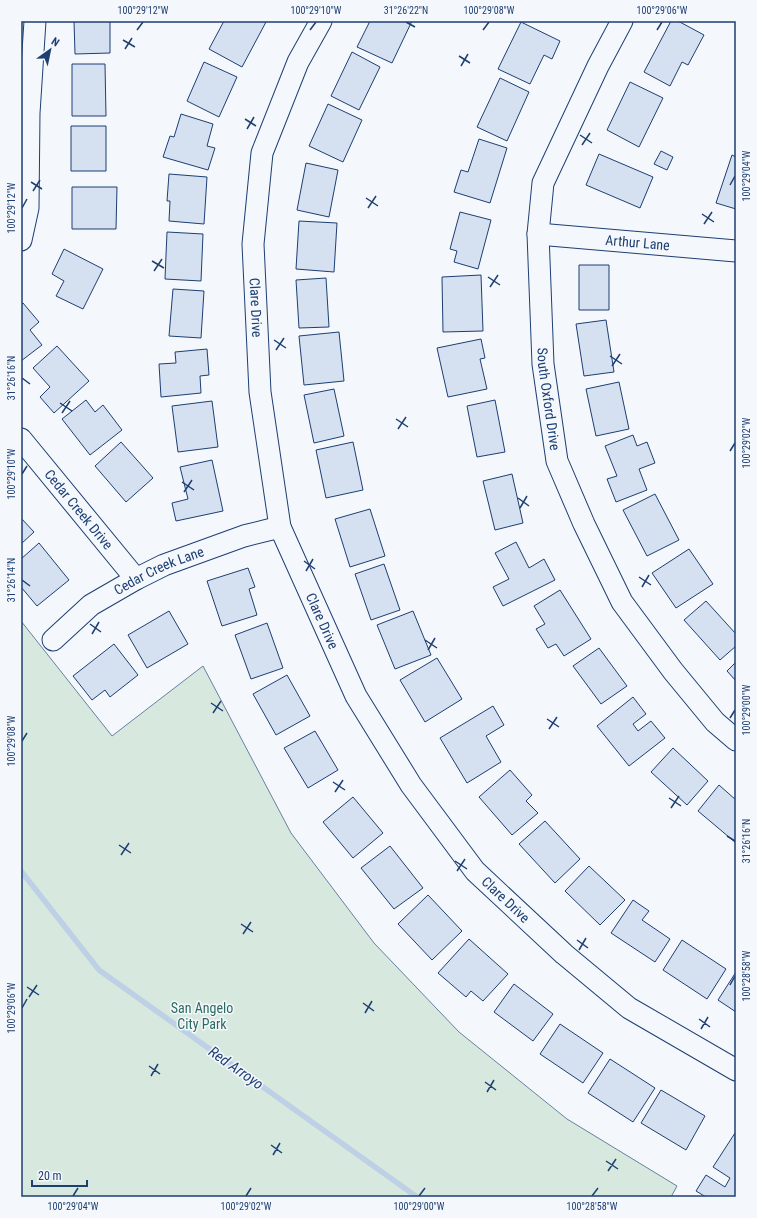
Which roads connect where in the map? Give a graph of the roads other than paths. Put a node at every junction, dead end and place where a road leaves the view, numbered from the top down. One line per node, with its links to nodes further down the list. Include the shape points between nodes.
1 (35, 21): 5 (street, via 29,113 28,208)
2 (321, 21): 8 (street, Clare Drive, via 298,62 262,153 253,244 260,392)
3 (622, 21): 4 (street, South Oxford Drive, via 543,183)
4 (538, 234): 6 (street, Arthur Lane); 11 (street, South Oxford Drive, via 543,364 557,461 622,602 715,722)
5 (21, 240)
6 (736, 251)
7 (21, 439): 9 (street, Cedar Creek Drive)
8 (280, 527): 9 (street, Cedar Creek Lane, via 202,550); 12 (street, Clare Drive, via 356,696 411,786 475,871 564,954 629,1008)
9 (136, 579): 10 (street, Cedar Creek Lane, via 91,605)
10 (53, 640)
11 (736, 740)
12 (736, 1070)

